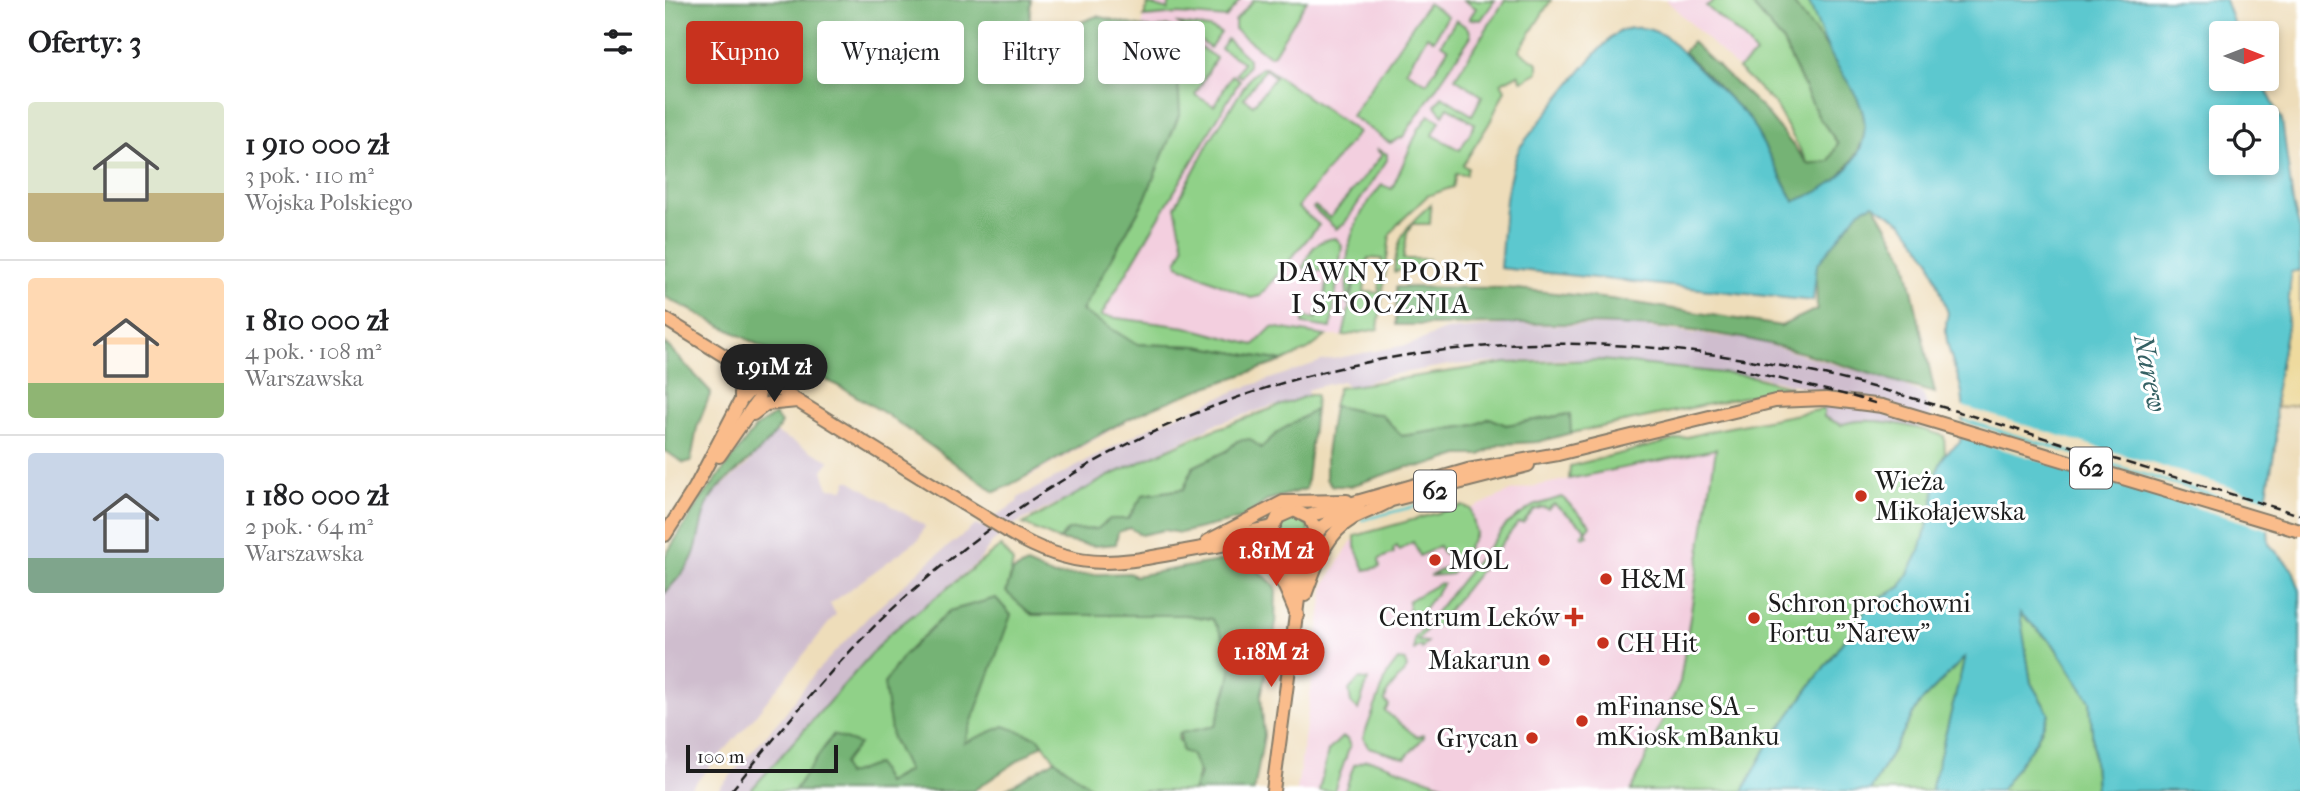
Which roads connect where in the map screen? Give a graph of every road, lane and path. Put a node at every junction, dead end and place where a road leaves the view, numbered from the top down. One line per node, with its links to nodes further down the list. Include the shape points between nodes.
1 (665, 319): 2 (main road, 62)
2 (725, 356): 3 (main road, 62); 4 (main road, via 737,372)
3 (761, 378): 4 (main road); 5 (main road, 62); 6 (main road, via 758,400)
4 (741, 400): 8 (main road)
5 (798, 401): 6 (main road, via 766,404); 16 (main road, 62, bridge, via 1041,549 1086,562 1146,560)
6 (747, 419): 8 (main road)
7 (1558, 454): 9 (main road, 62, via 1468,470); 10 (main road, 62, via 1521,468); 13 (main road, 62, bridge, via 1752,406 1818,398 1864,402)
8 (695, 488): 15 (main road)
9 (1365, 500): 11 (main road, 62); 16 (main road, 62, via 1283,502)
10 (1389, 501): 14 (main road, 62, via 1334,519); 20 (main road, via 1351,519 1328,542)
11 (1308, 516): 12 (main road, 62, via 1288,511); 14 (main road)
12 (1272, 527): 16 (main road, 62); 17 (main road)
13 (2300, 531)
14 (1316, 534): 18 (main road, 62)
15 (665, 535)
16 (1211, 544): 17 (main road, 62); 20 (main road, via 1244,549 1271,563)
17 (1274, 544): 19 (main road)
18 (1304, 553): 19 (main road); 20 (main road)
19 (1287, 554): 20 (main road)
20 (1297, 615): 21 (main road)
21 (1273, 791)

